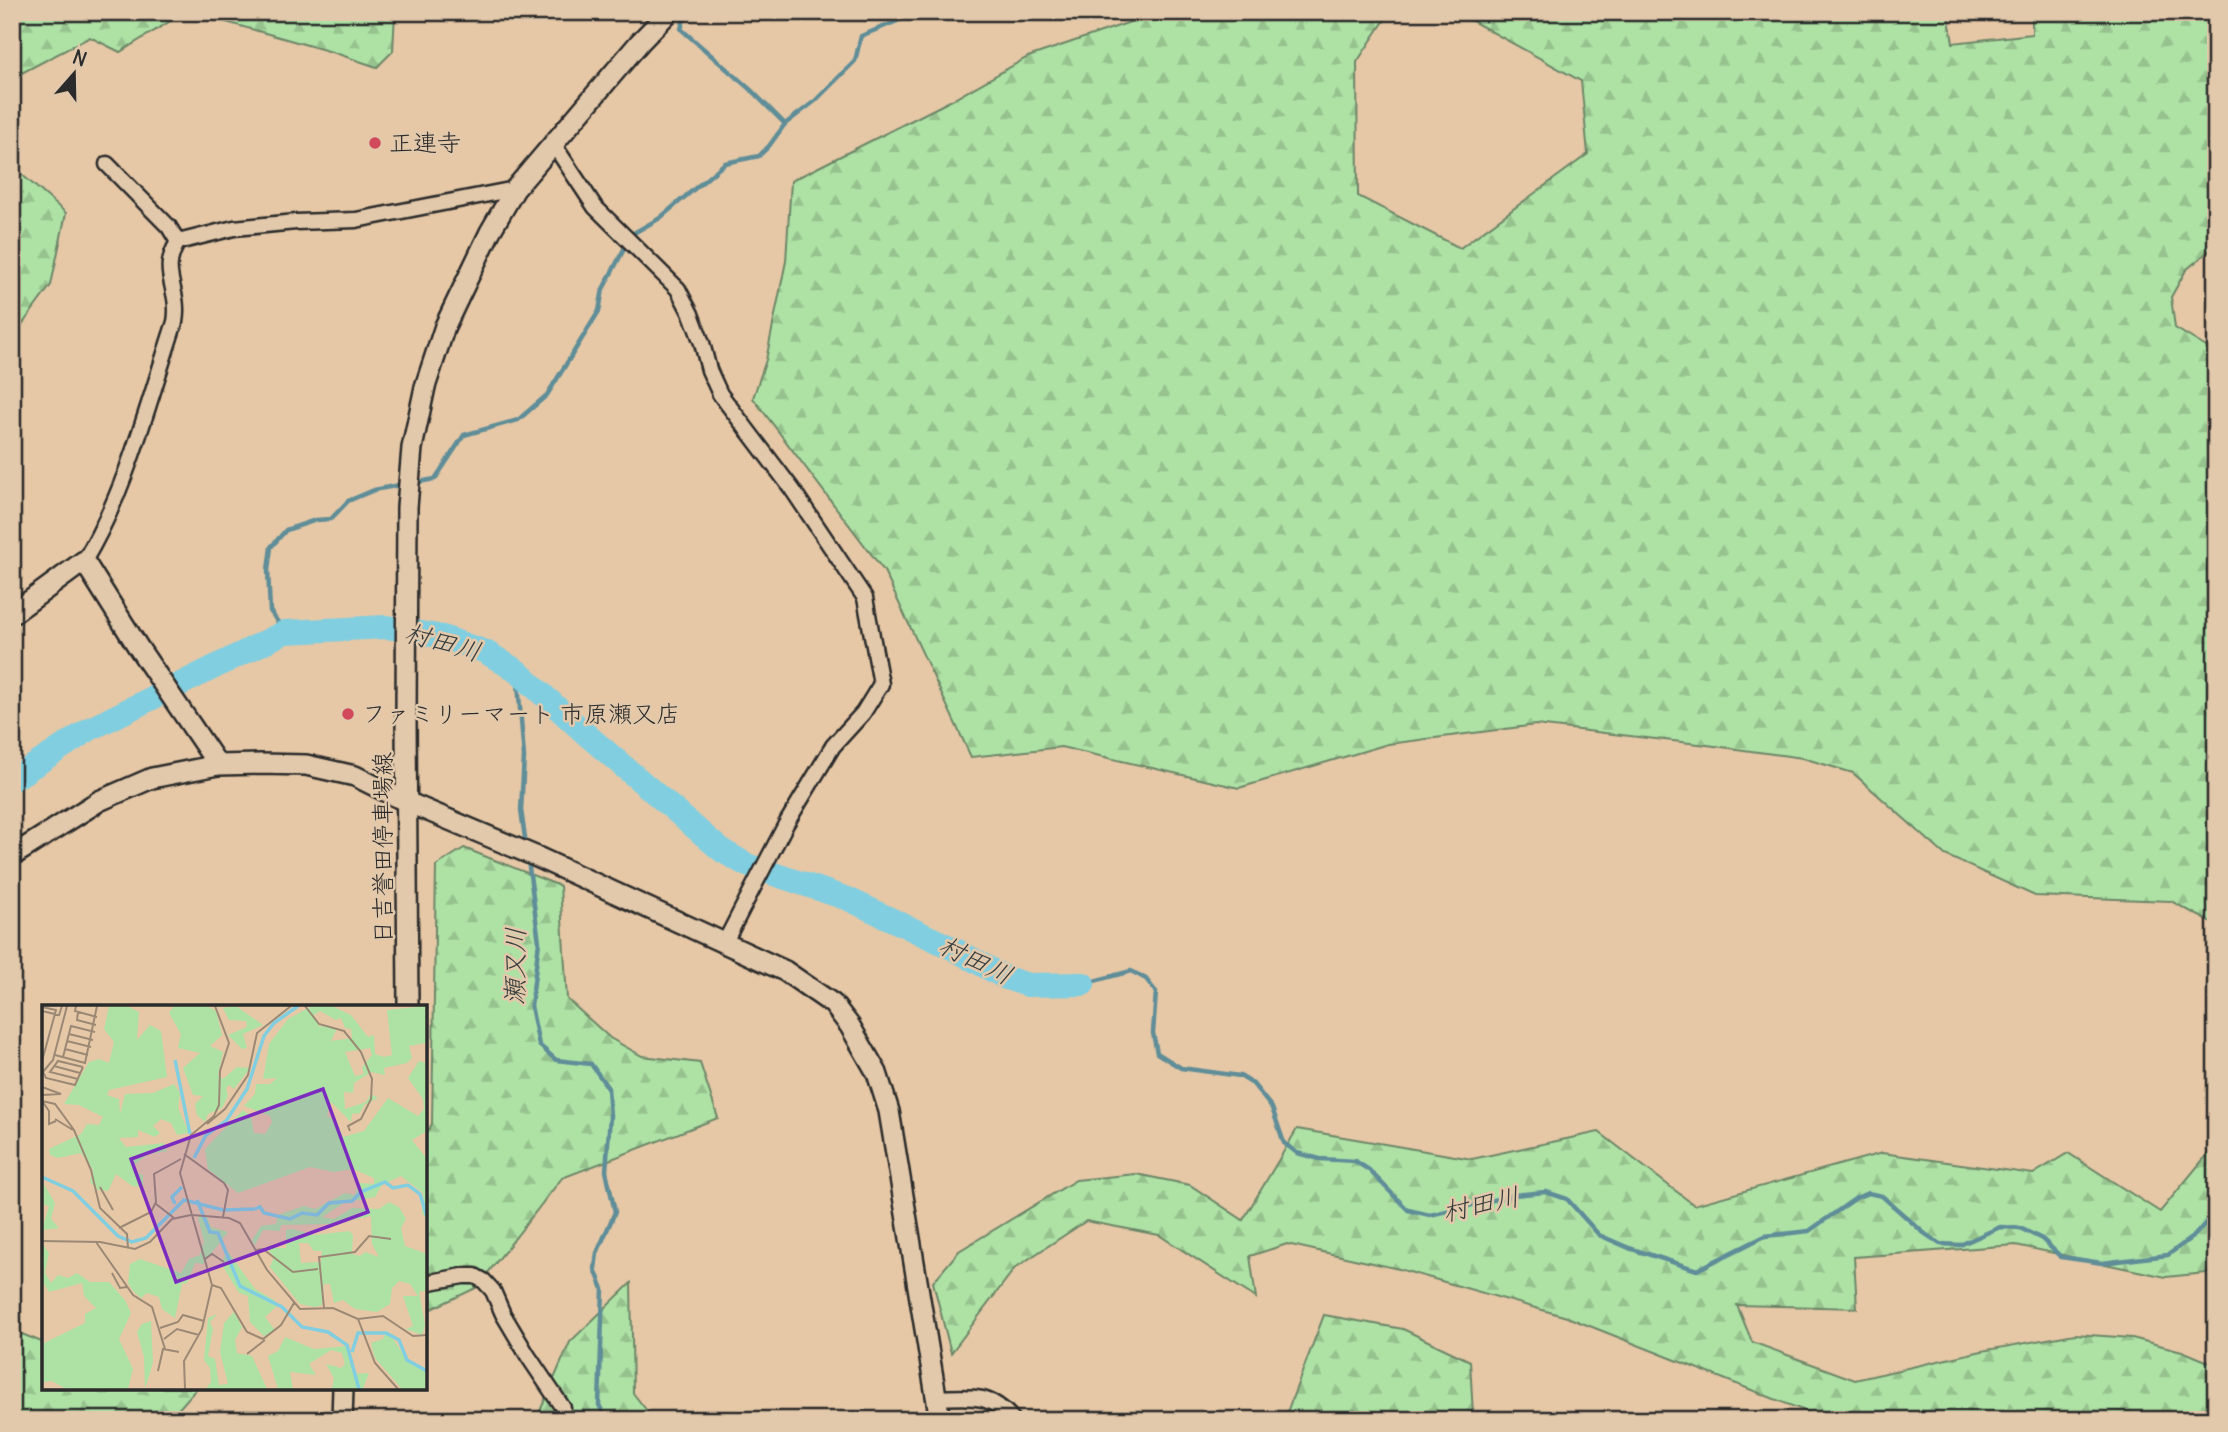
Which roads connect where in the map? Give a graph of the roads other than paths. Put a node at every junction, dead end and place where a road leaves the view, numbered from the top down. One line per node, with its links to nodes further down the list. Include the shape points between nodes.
1 (669, 12): 2 (main road, 日吉誉田停車場線)
2 (554, 145): 4 (main road, 日吉誉田停車場線); 11 (street, via 595,207 678,289 720,394 792,489 865,598 881,684 863,713 833,746)
3 (107, 164): 5 (street)
4 (515, 189): 5 (street, via 356,220 234,228); 9 (main road, 日吉誉田停車場線, via 445,326 425,387 412,449 407,507)
5 (178, 242): 6 (street, via 167,266 176,295 174,322 114,501)
6 (85, 561): 7 (main road); 8 (main road)
7 (12, 614)
8 (218, 765): 9 (main road, via 325,768 355,776); 10 (main road, via 152,778 126,789)
9 (407, 802): 11 (main road); 12 (main road, 日吉誉田停車場線)
10 (12, 856)
11 (724, 942): 15 (main road, via 785,971 833,1004 877,1073 895,1146)
12 (408, 1005)
13 (427, 1283): 16 (street, via 463,1276 484,1281)
14 (343, 1390): 17 (main road)
15 (937, 1398): 18 (main road); 19 (street, via 979,1396)
16 (563, 1408)
17 (342, 1420)
18 (940, 1420)
19 (1013, 1420)

